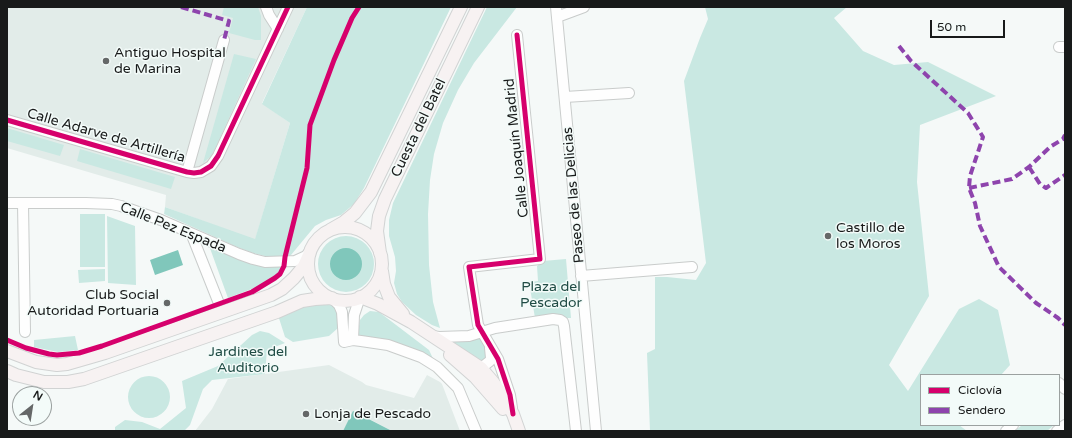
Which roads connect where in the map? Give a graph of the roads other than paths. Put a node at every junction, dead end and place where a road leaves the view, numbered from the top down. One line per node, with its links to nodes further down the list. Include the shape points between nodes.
1 (266, 7): 7 (street)
2 (288, 7): 7 (street, Calle Adarve de Artillería)
3 (461, 7): 16 (main road, Cuesta del Batel, via 371,192 355,213)
4 (478, 7): 19 (main road, Cuesta del Batel, via 385,199 377,231)
5 (584, 7): 6 (street)
6 (556, 12): 11 (street, Paseo de las Delicias)
7 (278, 29): 13 (street, Calle Adarve de Artillería, via 213,164 205,171)
8 (517, 35): 29 (street, Calle Joaquín Madrid, via 540,259 469,267 478,325)
9 (224, 40): 13 (street)
10 (628, 93): 11 (street)
11 (564, 97): 22 (street, Paseo de las Delicias)
12 (7, 120): 13 (street, Calle Adarve de Artillería)
13 (187, 172)
14 (23, 203): 15 (street, Calle Pez Espada); 17 (street, Calle Pez Espada, via 112,204 132,209); 28 (street)
15 (7, 204)
16 (330, 230): 18 (main road, via 318,238); 19 (main road, via 342,227 360,230 375,242)
17 (191, 233): 18 (street, Calle Pez Espada, via 239,254 265,262 295,261); 25 (street)
18 (309, 253): 23 (main road, via 312,281 322,293); 32 (main road, via 304,266 294,278 271,295 105,353 56,365 36,362)
19 (380, 253): 21 (main road)
20 (692, 267): 22 (street)
21 (381, 269): 24 (main road, via 373,288); 26 (main road, via 389,297)
22 (581, 276): 41 (street, Paseo de las Delicias)
23 (332, 298): 24 (main road, via 344,301); 30 (street, via 342,312); 35 (main road, via 302,301 110,371 74,381 44,382)
24 (360, 298): 26 (main road, via 378,304); 30 (street)
25 (218, 301)
26 (411, 322): 27 (main road)
27 (422, 331): 29 (street, via 439,337 469,336); 33 (main road); 34 (main road)
28 (25, 332)
29 (483, 332): 31 (street); 40 (street, via 557,319 563,322)
30 (348, 341): 38 (street, via 379,342 421,357 437,367 458,388)
31 (489, 344): 34 (street, via 490,361); 36 (street, via 498,359 510,395)
32 (7, 351)
33 (448, 354): 34 (street, via 475,370); 39 (main road, via 489,391)
34 (481, 368): 36 (main road, via 496,385)
35 (7, 371)
36 (513, 414): 39 (main road)
37 (1065, 425): 42 (street)
38 (476, 431)
39 (518, 431)
40 (576, 431)
41 (596, 431)
42 (1057, 431)

